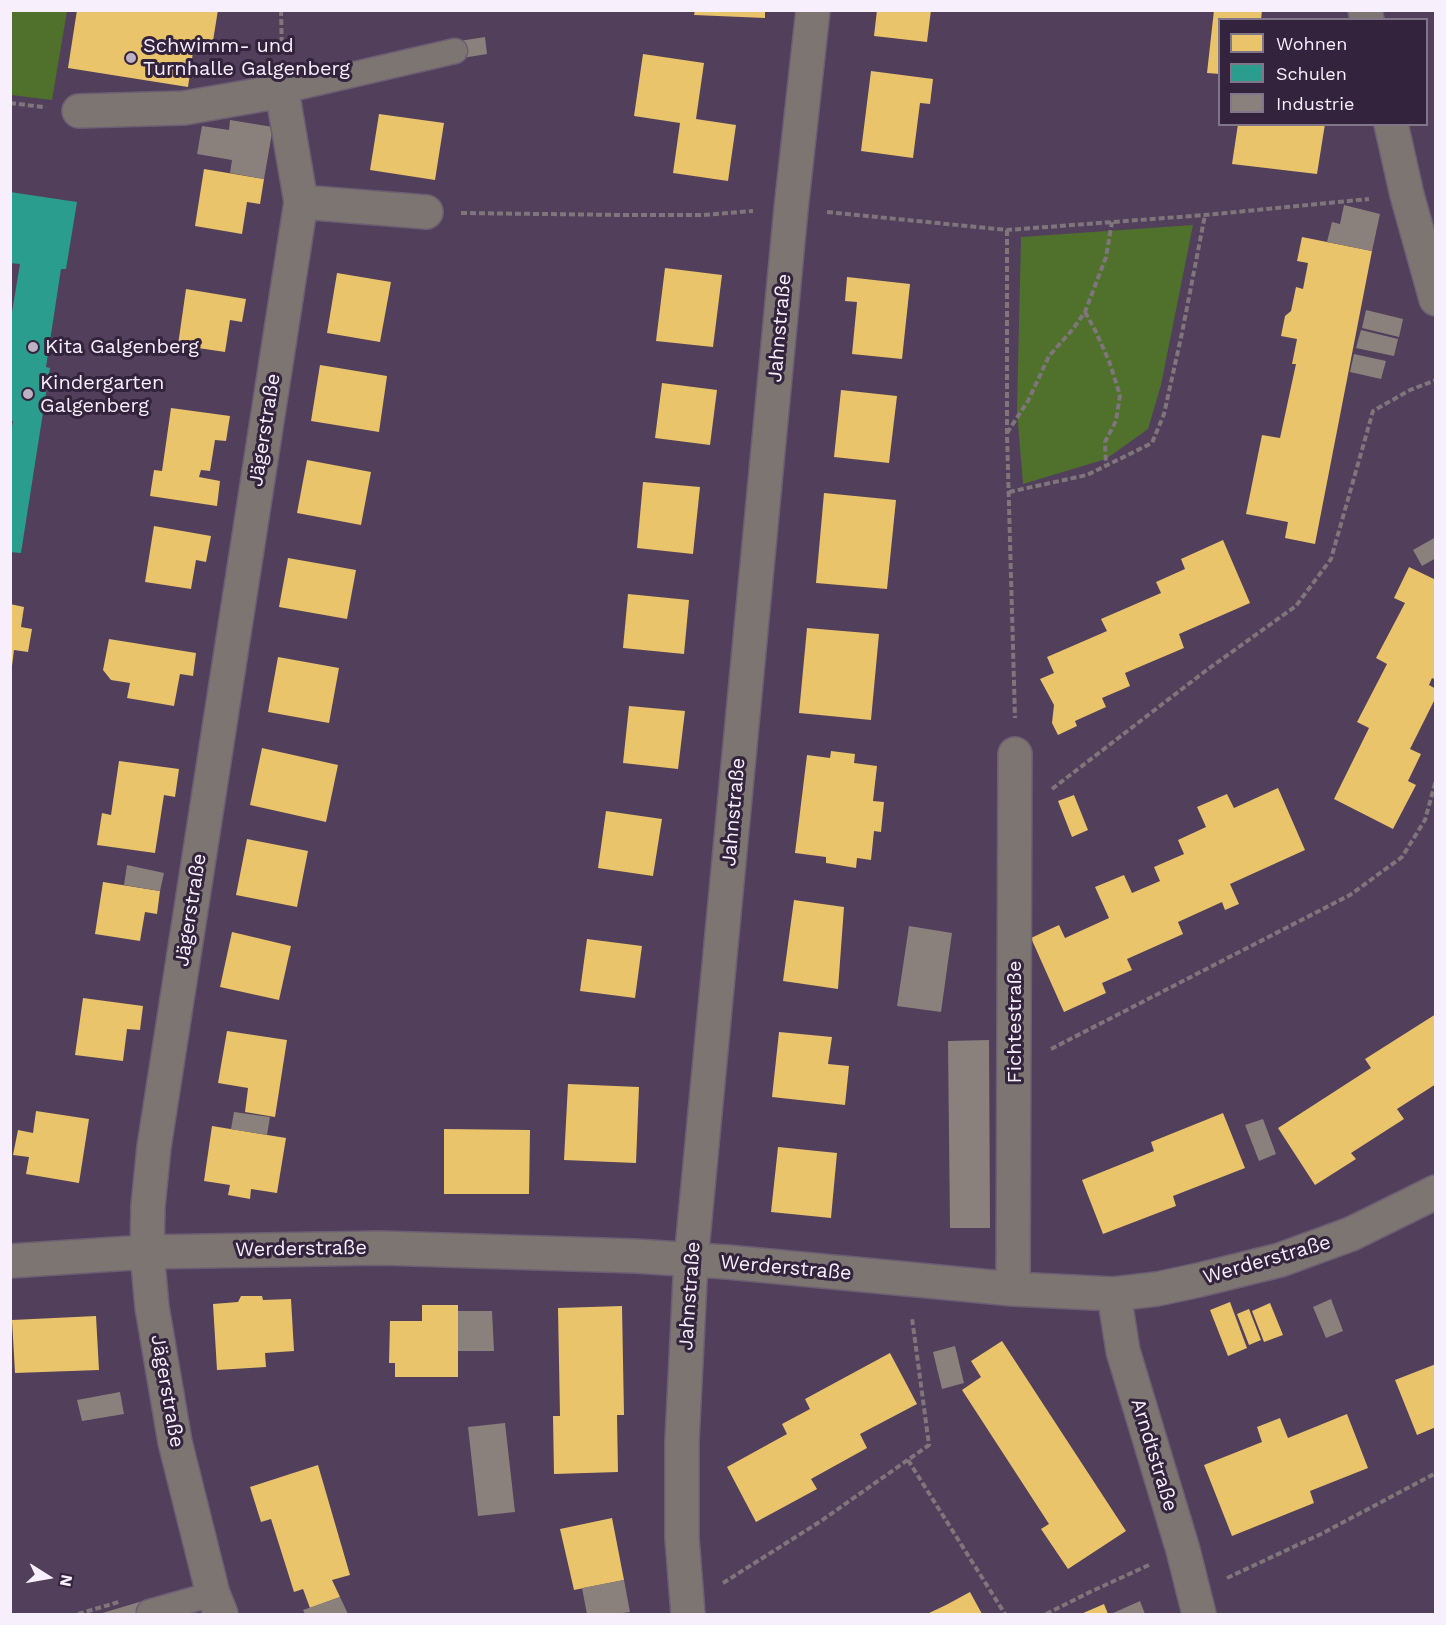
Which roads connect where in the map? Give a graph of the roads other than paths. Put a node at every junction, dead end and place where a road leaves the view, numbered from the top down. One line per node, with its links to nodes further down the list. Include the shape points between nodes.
1 (813, 10): 12 (street, Jahnstraße)
2 (455, 51): 3 (lane)
3 (282, 91): 4 (street, via 184,108); 6 (street, Jägerstraße)
4 (80, 111)
5 (1391, 126): 8 (street)
6 (301, 202): 7 (street); 11 (street, Jägerstraße, via 154,1147)
7 (426, 212)
8 (1436, 299)
9 (1015, 754): 14 (street, Fichtestraße)
10 (1436, 1192): 15 (street, Werderstraße, via 1351,1234 1280,1260 1158,1289)
11 (147, 1252): 12 (street, Werderstraße, via 381,1248); 13 (street, Werderstraße); 16 (street, Jägerstraße, via 152,1307 175,1442)
12 (691, 1260): 14 (street, Werderstraße); 17 (street, Jahnstraße, via 681,1538)
13 (10, 1261)
14 (1013, 1289): 15 (street, Werderstraße)
15 (1114, 1294): 19 (street, Arndtstraße, via 1123,1351)
16 (217, 1604): 18 (lane)
17 (687, 1610)
18 (149, 1612)
19 (1199, 1614)

